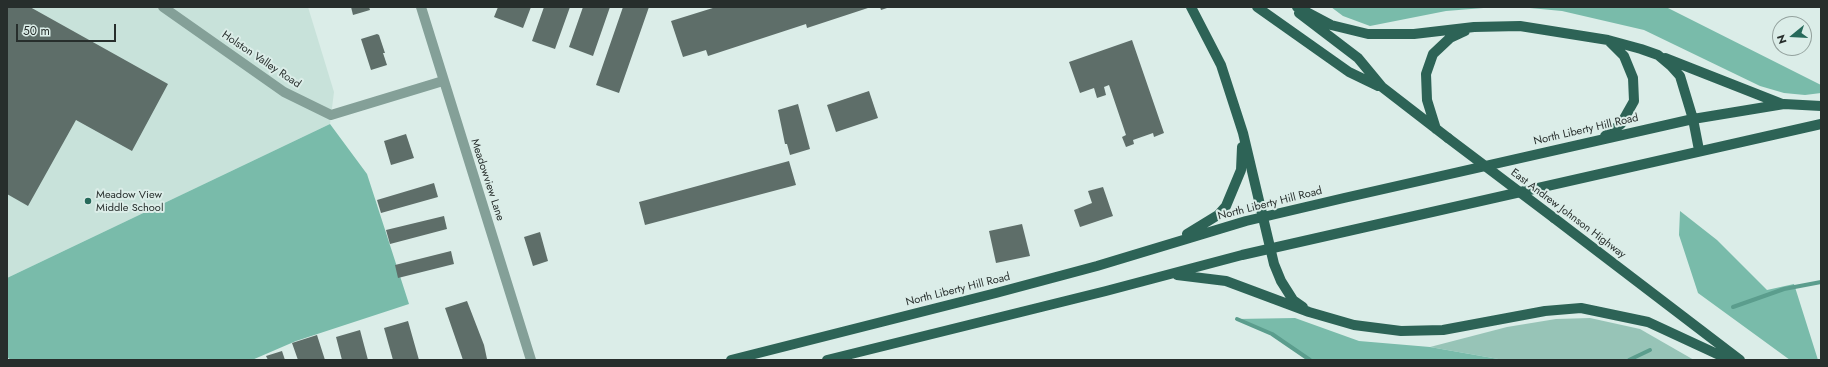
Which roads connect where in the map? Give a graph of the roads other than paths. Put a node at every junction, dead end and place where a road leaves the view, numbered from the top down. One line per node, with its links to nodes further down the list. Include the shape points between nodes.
1 (163, 7): 10 (street, Holston Valley Road, via 284,92 331,115)
2 (421, 7): 10 (street, Meadowview Lane)
3 (1191, 7): 17 (main road, via 1221,66)
4 (1257, 7): 11 (main road, East Andrew Johnson Highway, via 1349,72)
5 (1291, 7): 11 (main road, East Andrew Johnson Highway, via 1358,58)
6 (1297, 7): 7 (main road, via 1330,25 1368,34 1414,34)
7 (1474, 27): 8 (main road, via 1520,26); 16 (main road, via 1450,38 1433,54 1426,74 1427,100)
8 (1608, 40): 9 (main road); 18 (main road, via 1624,56 1633,78 1634,101 1621,124)
9 (1658, 56): 12 (main road); 14 (main road, via 1680,76)
10 (443, 81): 25 (street, Meadowview Lane)
11 (1382, 87): 16 (main road, East Andrew Johnson Highway)
12 (1784, 104): 13 (main road, North Liberty Hill Road); 14 (main road, North Liberty Hill Road)
13 (1821, 106)
14 (1693, 119): 18 (main road, North Liberty Hill Road); 19 (main road)
15 (1821, 124): 19 (main road)
16 (1436, 128): 29 (main road, East Andrew Johnson Highway, bridge)
17 (1243, 132): 20 (main road); 21 (main road, via 1241,170 1226,206 1204,225)
18 (1599, 139): 20 (main road, North Liberty Hill Road)
19 (1699, 150): 22 (main road, via 1476,203)
20 (1263, 218): 21 (main road, North Liberty Hill Road); 22 (main road)
21 (1169, 244): 26 (main road, North Liberty Hill Road, via 1097,266)
22 (1270, 248): 23 (main road); 24 (main road, via 1281,281 1293,300)
23 (1168, 275): 24 (main road, via 1226,282); 27 (main road)
24 (1309, 312): 28 (main road, via 1354,324 1401,332 1443,330 1545,311 1581,308 1648,322)
25 (531, 360)
26 (731, 360)
27 (827, 360)
28 (1730, 360)
29 (1740, 360)

